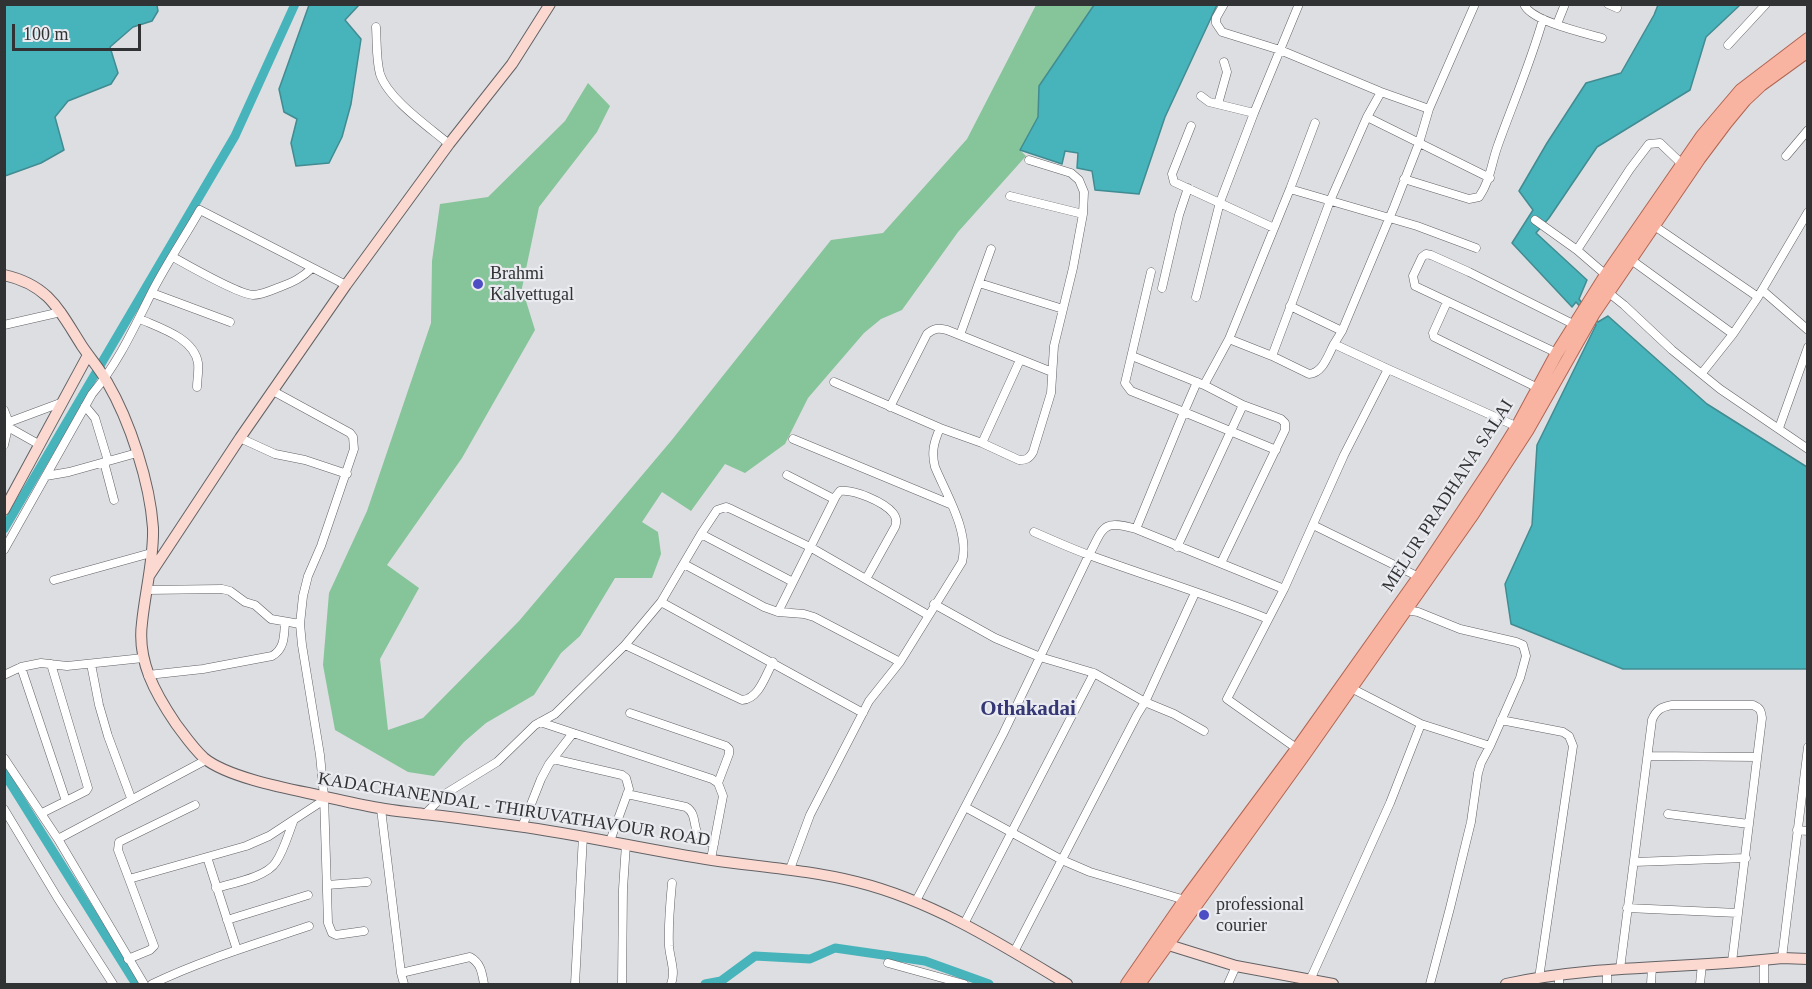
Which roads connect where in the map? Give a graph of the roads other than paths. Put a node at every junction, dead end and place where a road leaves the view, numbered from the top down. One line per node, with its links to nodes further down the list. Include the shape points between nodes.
1 (550, 4): 29 (main road, via 512,63)
2 (1224, 4): 16 (street, via 1216,18 1222,32)
3 (1299, 4): 16 (street)
4 (1475, 4): 22 (street)
5 (1524, 4): 10 (street, via 1526,10)
6 (1566, 4): 11 (street)
7 (1608, 4): 9 (street)
8 (1766, 4): 15 (street)
9 (1617, 8)
10 (1543, 19): 11 (street); 33 (street, via 1496,149)
11 (1557, 24): 13 (street)
12 (376, 27): 29 (street, via 377,57 386,85 410,112)
13 (1602, 39)
14 (1808, 39): 32 (main road, MELUR PRADHANA SALAI, via 1741,90)
15 (1728, 45)
16 (1280, 50): 19 (street); 23 (street)
17 (1808, 51): 44 (main road, MELUR PRADHANA SALAI, via 1745,100)
18 (1224, 62): 21 (street, via 1227,72)
19 (1382, 92): 22 (street); 24 (street)
20 (1201, 96): 21 (street)
21 (1218, 104): 23 (street)
22 (1429, 109): 28 (street)
23 (1254, 113): 39 (street)
24 (1367, 117): 28 (street); 38 (street)
25 (1315, 123): 36 (street)
26 (1191, 126): 35 (street, via 1172,174 1174,182)
27 (1808, 130): 30 (street)
28 (1419, 143): 33 (street); 34 (street)
29 (449, 144): 56 (main road)
30 (1786, 156)
31 (1029, 160): 40 (street, via 1071,173 1078,180 1084,192)
32 (1683, 165): 48 (street, via 1660,143 1649,144); 54 (main road, MELUR PRADHANA SALAI)
33 (1490, 178): 34 (street, via 1479,196 1469,200)
34 (1404, 179): 42 (street)
35 (1188, 188): 39 (street); 57 (street)
36 (1290, 189): 38 (street); 45 (street)
37 (1010, 196): 40 (street)
38 (1330, 201): 42 (street); 63 (street)
39 (1220, 202): 45 (street); 61 (street)
40 (1083, 214): 64 (street)
41 (1806, 215): 60 (street)
42 (1389, 218): 46 (street); 72 (street)
43 (1535, 220): 48 (street)
44 (1653, 225): 50 (main road, MELUR PRADHANA SALAI); 60 (street)
45 (1274, 228): 75 (street)
46 (1476, 248)
47 (991, 249): 55 (street)
48 (1577, 250): 54 (street)
49 (173, 257): 51 (street, via 253,295 298,280); 51 (street, via 200,210); 58 (street)
50 (1630, 259): 59 (main road, MELUR PRADHANA SALAI); 73 (street)
51 (312, 268): 56 (street)
52 (1150, 272): 79 (street)
53 (4, 275): 65 (main road, KADACHANENDAL - THIRUVATHAVOUR ROAD, via 36,286)
54 (1606, 275): 66 (main road, MELUR PRADHANA SALAI)
55 (979, 283): 64 (street); 74 (street)
56 (346, 285): 91 (main road)
57 (1162, 288)
58 (152, 293): 67 (street); 68 (street)
59 (1609, 293): 66 (main road, MELUR PRADHANA SALAI); 85 (street)
60 (1760, 294): 71 (street); 73 (street)
61 (1196, 297)
62 (1447, 302): 70 (street, via 1415,286 1413,276 1426,254); 78 (street); 90 (street, via 1434,337)
63 (1290, 306): 72 (street); 80 (street)
64 (1063, 309): 84 (street)
65 (61, 312): 69 (street); 81 (main road, KADACHANENDAL - THIRUVATHAVOUR ROAD)
66 (1589, 313): 70 (main road, MELUR PRADHANA SALAI); 101 (main road, MELUR PRADHANA SALAI)
67 (140, 319): 86 (street); 89 (street, via 189,345 198,363)
68 (230, 322)
69 (4, 325)
70 (1575, 325): 78 (main road, MELUR PRADHANA SALAI)
71 (1808, 330)
72 (1342, 331): 76 (street)
73 (1733, 334): 85 (street)
74 (960, 335): 82 (street); 95 (street, via 938,328 927,334)
75 (1230, 339): 80 (street); 88 (street)
76 (1334, 344): 80 (street, via 1322,366 1309,374); 83 (street)
77 (1808, 347): 100 (street)
78 (1557, 353): 90 (main road, MELUR PRADHANA SALAI)
79 (1132, 356): 88 (street); 97 (street, via 1125,379 1127,387)
80 (1272, 356)
81 (91, 359): 86 (main road, KADACHANENDAL - THIRUVATHAVOUR ROAD); 92 (main road)
82 (1020, 360): 84 (street); 105 (street)
83 (1388, 369): 101 (street); 119 (street)
84 (1052, 372): 105 (street, via 1051,393 1029,458 1019,460)
85 (1702, 373): 100 (street)
86 (105, 378): 94 (street); 110 (main road, KADACHANENDAL - THIRUVATHAVOUR ROAD)
87 (834, 382): 95 (street)
88 (1200, 384): 93 (street); 97 (street)
89 (197, 387)
90 (1538, 388): 101 (main road, MELUR PRADHANA SALAI)
91 (273, 391): 103 (main road); 112 (street, via 350,433 354,449)
92 (63, 402): 98 (street); 107 (main road)
93 (1243, 405): 102 (street); 109 (street, via 1285,423)
94 (85, 406): 111 (street, via 95,418); 114 (street)
95 (890, 407): 99 (street)
96 (4, 410): 98 (street)
97 (1184, 412): 102 (street); 120 (street)
98 (7, 425): 106 (street); 107 (street)
99 (940, 428): 105 (street); 117 (street, via 932,457)
100 (1779, 428): 108 (street)
101 (1522, 429): 130 (main road, MELUR PRADHANA SALAI); 139 (main road, MELUR PRADHANA SALAI, via 1473,514)
102 (1232, 431): 109 (street); 124 (street)
103 (240, 438): 112 (street, via 275,454); 134 (main road)
104 (794, 439): 117 (street)
105 (982, 444)
106 (4, 445)
107 (40, 445): 118 (main road)
108 (1808, 448)
109 (1276, 450): 128 (street)
110 (137, 453): 111 (street); 126 (main road, KADACHANENDAL - THIRUVATHAVOUR ROAD, via 153,526)
111 (106, 462): 114 (street); 116 (street)
112 (347, 474): 144 (street, via 308,576)
113 (787, 475): 115 (street)
114 (46, 476): 125 (street)
115 (834, 499): 123 (street); 131 (street, via 840,491 853,491 894,514 895,527)
116 (114, 500)
117 (951, 504): 138 (street, via 965,550 962,562)
118 (4, 510)
119 (1313, 525): 130 (street); 135 (street)
120 (1136, 529): 124 (street); 127 (street, via 1108,525)
121 (1034, 532): 127 (street)
122 (701, 534): 123 (street, via 717,510 726,507); 129 (street); 133 (street)
123 (810, 547): 131 (street); 133 (street)
124 (1178, 547): 128 (street)
125 (4, 550)
126 (151, 553): 132 (street); 134 (main road, KADACHANENDAL - THIRUVATHAVOUR ROAD)
127 (1089, 555): 136 (street); 146 (street)
128 (1221, 563): 135 (street)
129 (684, 564): 137 (street); 140 (street)
130 (1419, 577): 167 (main road, MELUR PRADHANA SALAI)
131 (866, 579): 141 (street)
132 (54, 580)
133 (793, 582): 140 (street)
134 (147, 584): 143 (street, via 230,591 271,619); 147 (main road, KADACHANENDAL - THIRUVATHAVOUR ROAD, via 140,643)
135 (1284, 589): 142 (street)
136 (1196, 593): 142 (street); 157 (street)
137 (661, 602): 145 (street); 148 (street)
138 (934, 604): 141 (street); 146 (street, via 995,638)
139 (1406, 610): 156 (main road, MELUR PRADHANA SALAI); 160 (street, via 1523,645 1523,667)
140 (778, 612): 149 (street, via 814,617)
141 (928, 615): 149 (street)
142 (1268, 619): 167 (street, via 1227,699)
143 (285, 622): 144 (street); 155 (street, via 282,645 272,656)
144 (300, 624): 176 (street)
145 (625, 645): 148 (street, via 742,700 756,694); 161 (street, via 555,714)
146 (1040, 657): 153 (street); 179 (street)
147 (143, 658): 151 (street); 155 (main road, KADACHANENDAL - THIRUVATHAVOUR ROAD)
148 (773, 662): 159 (street)
149 (900, 662): 159 (street)
150 (51, 664): 151 (street); 152 (street); 177 (street, via 88,784 86,791)
151 (91, 664): 175 (street, via 108,736)
152 (21, 667): 154 (street); 177 (street)
153 (1094, 673): 157 (street); 191 (street)
154 (4, 675)
155 (148, 675): 171 (main road, KADACHANENDAL - THIRUVATHAVOUR ROAD, via 188,741)
156 (1351, 688): 162 (street); 167 (main road, MELUR PRADHANA SALAI)
157 (1145, 702): 163 (street); 200 (street)
158 (630, 713): 173 (street, via 726,746 729,754)
159 (863, 713): 202 (street, via 810,815)
160 (1501, 720): 165 (street); 232 (street, via 1563,732 1573,746)
161 (540, 722): 164 (street); 183 (street, via 496,762 445,794)
162 (1421, 724): 165 (street); 233 (street)
163 (1204, 731)
164 (573, 733): 172 (street); 173 (street)
165 (1490, 746): 251 (street, via 1478,773 1471,822)
166 (1808, 747): 189 (street)
167 (1301, 752): 210 (main road, MELUR PRADHANA SALAI); 217 (main road, MELUR PRADHANA SALAI)
168 (1648, 756): 169 (street); 169 (street, via 1652,720 1659,708 1753,705 1759,708 1762,718); 201 (street)
169 (1758, 757): 187 (street)
170 (4, 758): 182 (street)
171 (206, 759): 175 (street); 176 (main road, KADACHANENDAL - THIRUVATHAVOUR ROAD, via 247,778)
172 (554, 759): 174 (street, via 622,775 629,784); 188 (street, via 541,779)
173 (718, 783): 196 (street, via 723,796)
174 (627, 794): 194 (street); 196 (street, via 686,807 691,810 700,837)
175 (131, 798): 193 (street)
176 (324, 798): 181 (main road, KADACHANENDAL - THIRUVATHAVOUR ROAD); 186 (street); 206 (street)
177 (66, 801): 182 (street)
178 (195, 805): 203 (street, via 119,842 118,850)
179 (965, 807): 191 (street); 209 (street)
180 (4, 809): 185 (street)
181 (381, 809): 183 (main road, KADACHANENDAL - THIRUVATHAVOUR ROAD); 231 (street)
182 (42, 813): 193 (street)
183 (425, 814): 188 (main road, KADACHANENDAL - THIRUVATHAVOUR ROAD)
184 (1668, 814): 187 (street)
185 (7, 820): 237 (street)
186 (294, 821): 197 (street, via 246,846); 207 (street, via 276,863 268,870)
187 (1749, 824): 198 (street)
188 (522, 826): 192 (main road, KADACHANENDAL - THIRUVATHAVOUR ROAD)
189 (1797, 830): 190 (street); 220 (street)
190 (1808, 831)
191 (1012, 832): 200 (street); 214 (street)
192 (583, 836): 194 (main road, KADACHANENDAL - THIRUVATHAVOUR ROAD); 242 (street)
193 (58, 839): 221 (street)
194 (610, 841): 195 (main road, KADACHANENDAL - THIRUVATHAVOUR ROAD)
195 (626, 844): 199 (main road, KADACHANENDAL - THIRUVATHAVOUR ROAD); 243 (street)
196 (714, 844): 199 (street)
197 (207, 857): 203 (street); 207 (street)
198 (1746, 858): 201 (street); 212 (street)
199 (711, 859): 202 (main road, KADACHANENDAL - THIRUVATHAVOUR ROAD)
200 (1062, 860): 210 (street); 219 (street)
201 (1634, 862): 211 (street)
202 (790, 869): 209 (main road, KADACHANENDAL - THIRUVATHAVOUR ROAD, via 861,883)
203 (129, 879): 221 (street, via 154,946)
204 (367, 882): 206 (street)
205 (672, 883): 244 (street)
206 (327, 885): 216 (street, via 332,933)
207 (216, 888): 213 (street)
208 (308, 894): 213 (street)
209 (916, 900): 214 (main road, KADACHANENDAL - THIRUVATHAVOUR ROAD)
210 (1185, 900): 217 (main road, MELUR PRADHANA SALAI)
211 (1627, 908): 212 (street); 229 (street)
212 (1737, 913): 224 (street)
213 (227, 920): 218 (street)
214 (964, 924): 219 (main road, KADACHANENDAL - THIRUVATHAVOUR ROAD)
215 (309, 926): 218 (street)
216 (364, 931)
217 (1161, 943): 227 (main road); 247 (main road, MELUR PRADHANA SALAI); 248 (main road, MELUR PRADHANA SALAI)
218 (237, 950): 239 (street)
219 (1014, 952): 246 (main road, KADACHANENDAL - THIRUVATHAVOUR ROAD)
220 (1782, 958): 222 (main road); 223 (main road)
221 (128, 959): 238 (street)
222 (1808, 959)
223 (1764, 960): 224 (main road); 256 (street)
224 (1732, 962): 226 (main road)
225 (888, 963): 235 (street)
226 (1702, 964): 228 (main road); 255 (street)
227 (1236, 966): 233 (main road); 249 (street)
228 (1652, 967): 229 (main road); 254 (street)
229 (1620, 969): 230 (main road)
230 (1607, 971): 234 (main road); 253 (street)
231 (401, 973): 240 (street); 241 (street, via 470,957 479,964)
232 (1539, 978): 234 (main road); 236 (main road)
233 (1310, 980): 250 (main road)
234 (1559, 980)
235 (954, 983): 245 (street)
236 (1520, 983): 252 (main road)
237 (113, 984)
238 (144, 984)
239 (152, 984)
240 (404, 984)
241 (484, 984)
242 (573, 984)
243 (622, 984)
244 (671, 984)
245 (964, 984)
246 (1067, 984)
247 (1127, 984)
248 (1139, 984)
249 (1228, 984)
250 (1334, 984)
251 (1430, 984)
252 (1506, 984)
253 (1607, 984)
254 (1651, 984)
255 (1700, 984)
256 (1764, 984)

